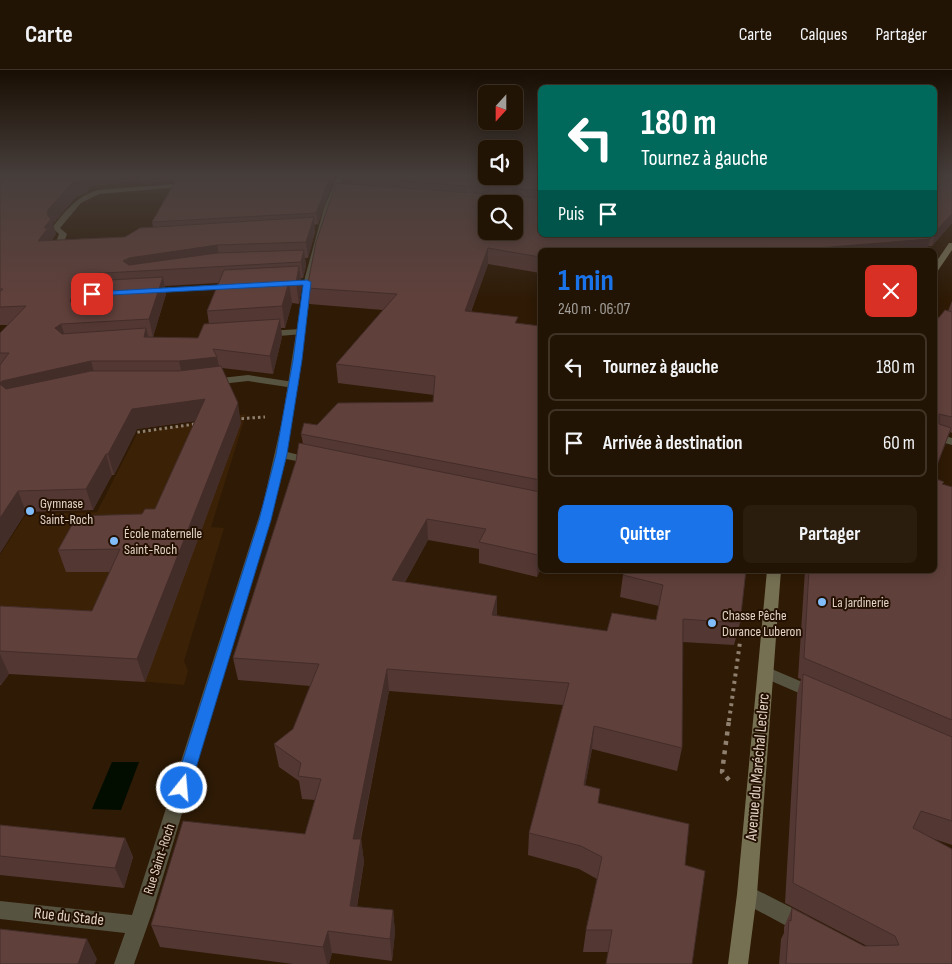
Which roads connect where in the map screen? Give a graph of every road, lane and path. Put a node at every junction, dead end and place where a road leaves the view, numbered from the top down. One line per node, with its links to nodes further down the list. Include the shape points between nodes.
1 (65, 217): 3 (street, via 56,228 63,234 59,245)
2 (322, 217): 10 (street, Rue Saint-Roch, via 302,283)
3 (78, 244)
4 (952, 245): 5 (main road)
5 (937, 266)
6 (239, 286): 7 (street)
7 (141, 291)
8 (937, 321): 9 (street)
9 (952, 324)
10 (301, 332): 11 (street); 13 (street, Rue Saint-Roch)
11 (251, 335)
12 (201, 383): 13 (street, via 248,378)
13 (294, 385): 14 (street, Rue Saint-Roch)
14 (288, 417): 15 (path); 20 (street, Rue Saint-Roch)
15 (233, 419)
16 (204, 423): 17 (path)
17 (126, 434)
18 (937, 437): 19 (street)
19 (952, 442)
20 (281, 454): 21 (street); 27 (street, Rue Saint-Roch, via 262,529)
21 (320, 462)
22 (774, 573): 23 (main road, Avenue du Maréchal Leclerc)
23 (767, 673): 24 (street); 25 (main road, Avenue du Maréchal Leclerc)
24 (828, 700)
25 (747, 894): 28 (street); 30 (main road, Avenue du Maréchal Leclerc)
26 (0, 910): 27 (street, Rue du Stade)
27 (138, 925): 29 (street, Rue Saint-Roch)
28 (815, 931)
29 (124, 964)
30 (738, 964)

